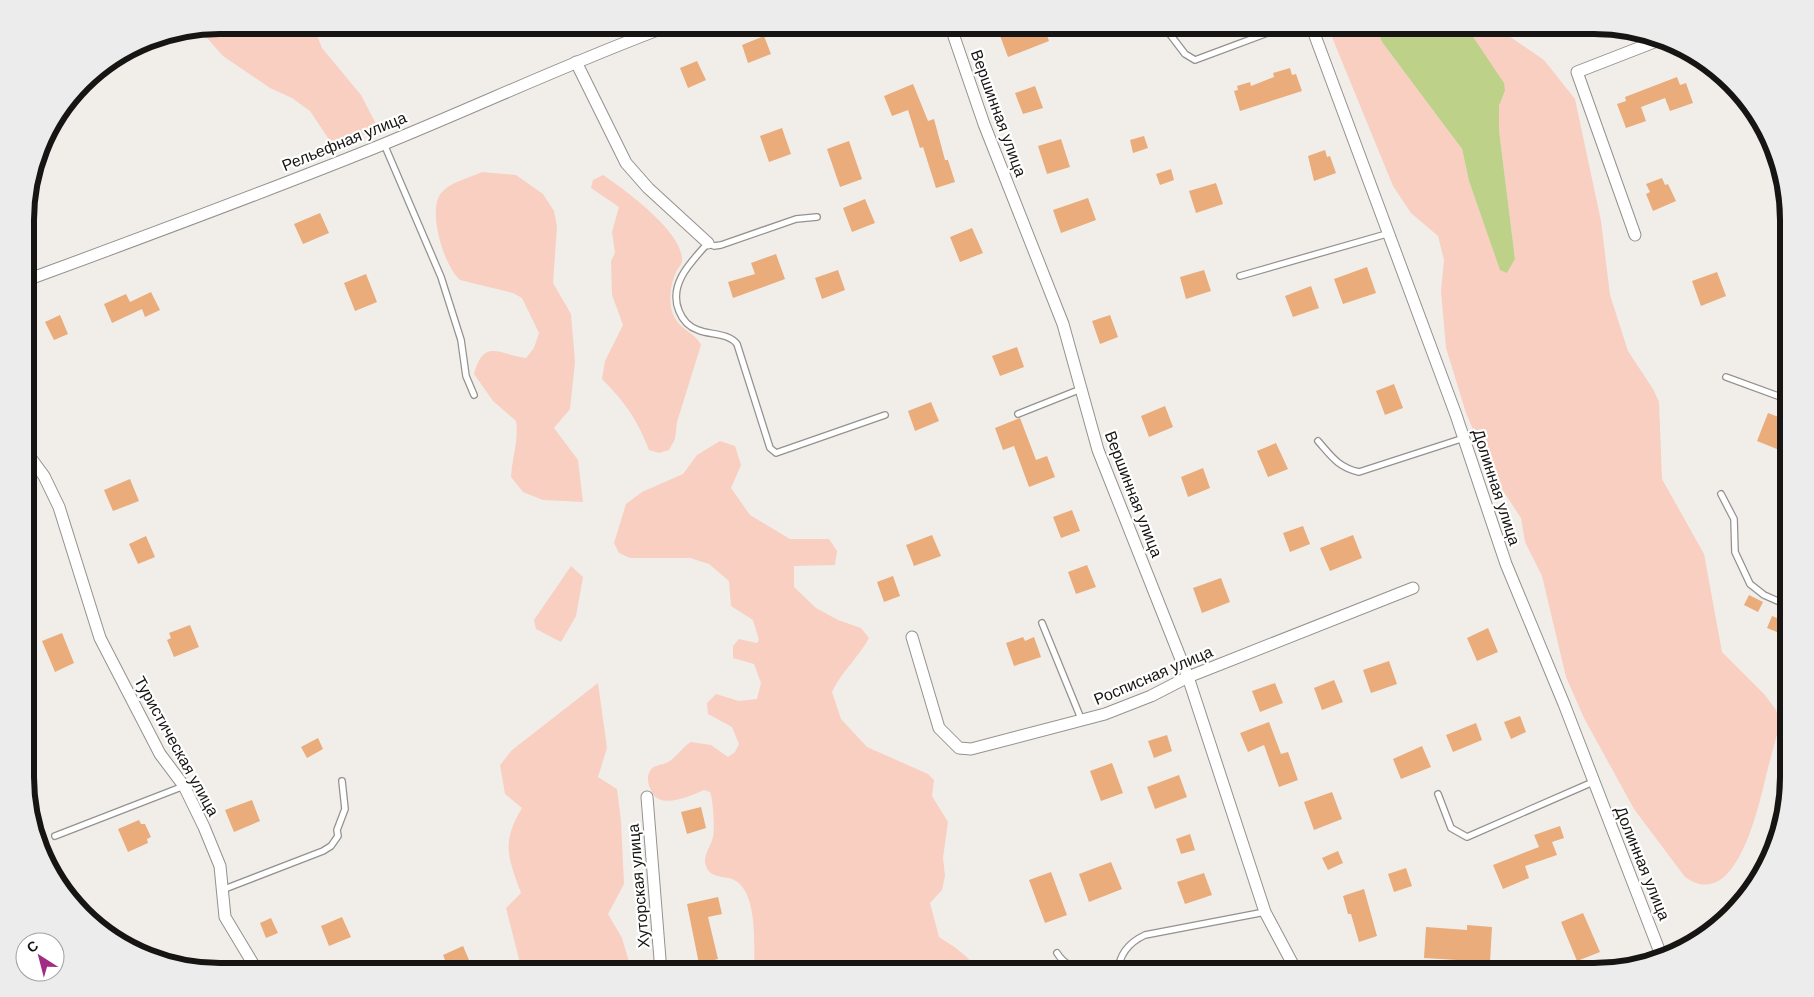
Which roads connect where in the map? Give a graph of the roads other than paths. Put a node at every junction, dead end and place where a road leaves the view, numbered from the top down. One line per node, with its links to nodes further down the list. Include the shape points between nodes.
1 (647, 34): 7 (street, Рельефная улица)
2 (953, 34): 16 (street, Вершинная улица, via 984,124 1063,324)
3 (1170, 34): 4 (lane, via 1185,54 1195,60)
4 (1265, 34)
5 (1314, 34): 10 (street, Долинная улица)
6 (1651, 43): 11 (street, via 1577,72)
7 (576, 62): 8 (street, Рельефная улица); 12 (street, via 626,163 648,188)
8 (384, 144): 14 (street, Рельефная улица); 17 (lane, via 441,277 461,340 466,376)
9 (817, 217): 12 (lane, via 796,219 721,245)
10 (1390, 233): 13 (lane); 21 (street, Долинная улица)
11 (1635, 235)
12 (708, 243): 19 (lane, via 682,275 677,291 678,309 690,327 728,337 737,344 772,451 780,452)
13 (1240, 276)
14 (34, 277)
15 (1726, 377): 18 (lane)
16 (1081, 389): 20 (lane); 29 (street, Вершинная улица, via 1098,450)
17 (474, 395)
18 (1780, 397)
19 (885, 414)
20 (1018, 414)
21 (1464, 438): 22 (lane, via 1359,472 1345,468 1333,459); 32 (street, Долинная улица, via 1506,564)
22 (1318, 441)
23 (34, 463): 33 (street, Туристическая улица, via 59,507 100,638 160,754)
24 (1721, 494): 26 (lane, via 1734,518 1735,552 1750,584)
25 (1413, 588): 29 (street, Росписная улица)
26 (1780, 602)
27 (1042, 623): 30 (lane)
28 (912, 637): 30 (street, Росписная улица, via 939,728 959,748 971,749)
29 (1188, 677): 30 (street, Росписная улица, via 1151,696); 38 (street, Вершинная улица)
30 (1082, 722)
31 (342, 781): 37 (lane, via 345,809 338,836 331,846)
32 (1593, 782): 34 (lane, via 1467,837 1451,828); 39 (street, Долинная улица)
33 (184, 786): 36 (lane); 37 (street, Туристическая улица, via 220,866)
34 (1438, 794)
35 (647, 797): 42 (street, Хуторская улица)
36 (55, 836)
37 (222, 890): 41 (street, Туристическая улица, via 225,917)
38 (1265, 912): 44 (lane, via 1146,935 1132,942); 45 (street, Вершинная улица)
39 (1660, 951)
40 (1057, 953): 43 (lane)
41 (253, 963)
42 (660, 963)
43 (1066, 963)
44 (1119, 963)
45 (1292, 963)

